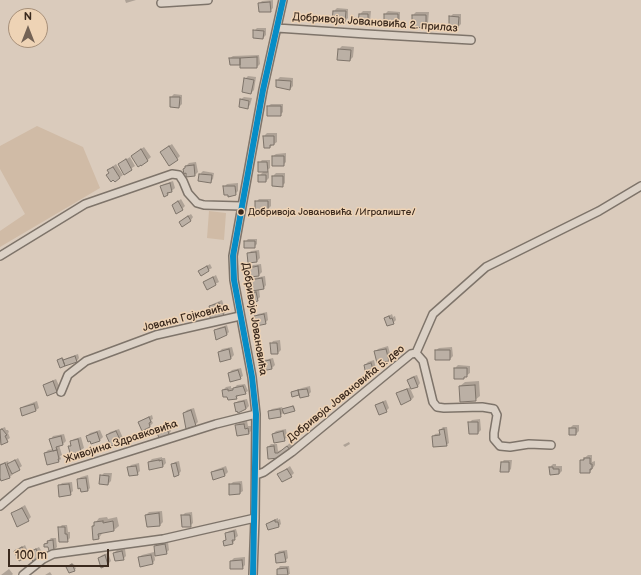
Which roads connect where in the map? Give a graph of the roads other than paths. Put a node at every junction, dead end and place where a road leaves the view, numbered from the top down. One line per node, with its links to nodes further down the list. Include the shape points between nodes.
1 (208, 0): 3 (street)
2 (283, 0): 4 (street, Добривоја Јовановића)
3 (161, 3)
4 (277, 28): 5 (street, Добривоја Јовановића 2. прилаз); 7 (street, Добривоја Јовановића)
5 (470, 40)
6 (641, 186): 10 (street, via 599,211 486,267 433,314)
7 (242, 206): 8 (street, via 197,203 188,193 179,175 172,174 85,204); 9 (street, Добривоја Јовановића, via 233,263)
8 (0, 256)
9 (240, 316): 11 (street, Јована Гојковића, via 156,335 86,361 68,375); 12 (street, Добривоја Јовановића, via 252,377)
10 (416, 353): 13 (street, Добривоја Јовановића 5. део, via 423,361 433,402 437,407 494,409 497,415 494,440 500,446); 14 (street, Добривоја Јовановића 5. део, via 411,354 292,452)
11 (61, 392)
12 (256, 414): 14 (street, Добривоја Јовановића); 15 (street, Живојина Здравковића, via 216,424 26,484)
13 (552, 445)
14 (256, 475): 16 (street, Добривоја Јовановића)
15 (0, 506)
16 (255, 518): 17 (street, via 163,539 53,554); 18 (street, Добривоја Јовановића)
17 (23, 575)
18 (254, 575)

